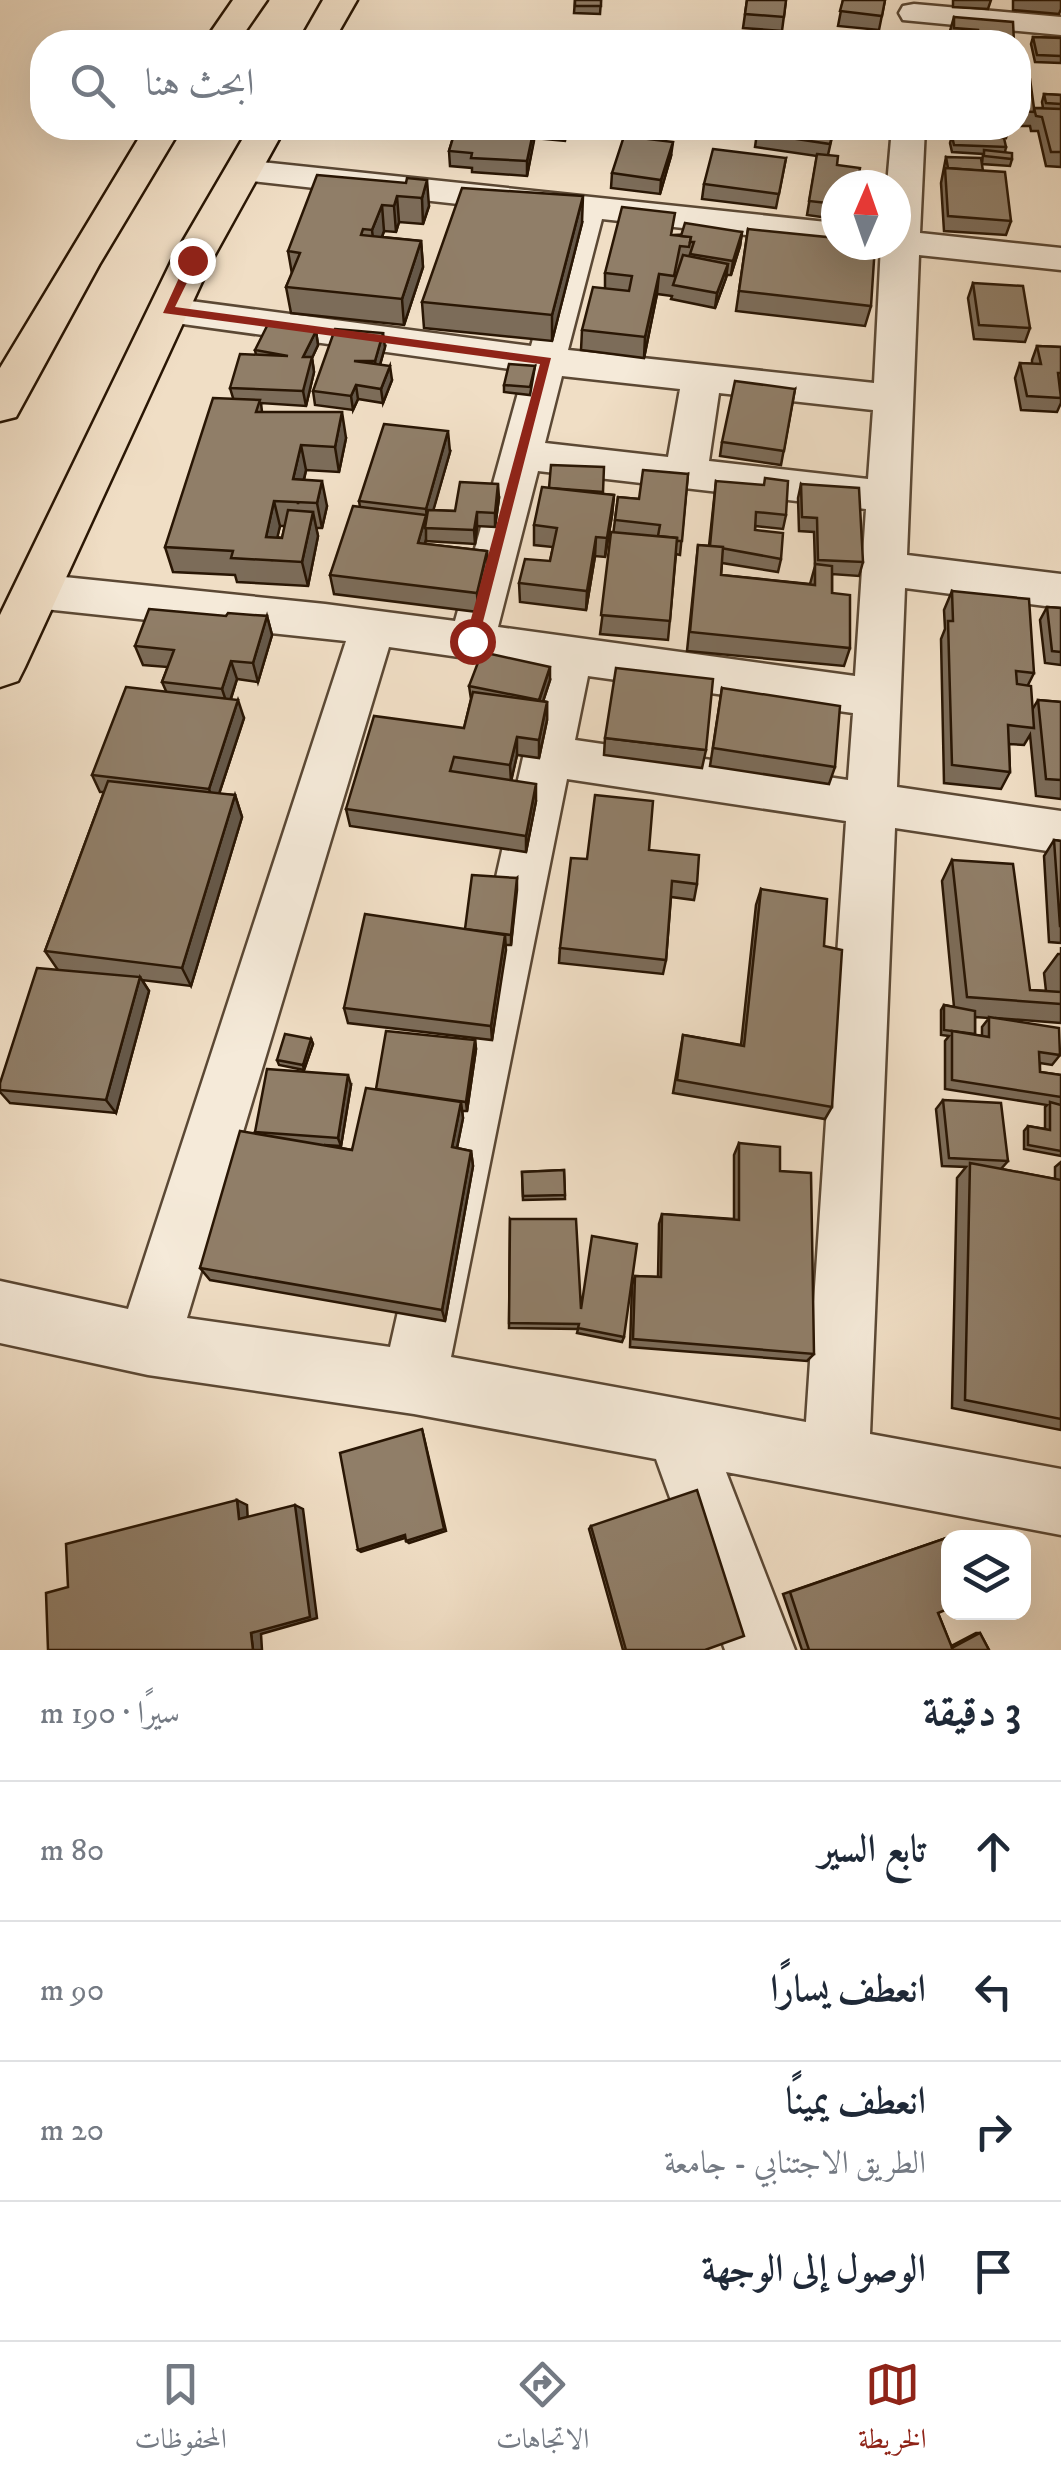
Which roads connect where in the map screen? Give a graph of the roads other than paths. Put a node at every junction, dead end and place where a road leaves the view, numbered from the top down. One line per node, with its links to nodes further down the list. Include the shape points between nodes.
1 (250, 0): 5 (main road)
2 (340, 0): 6 (main road)
3 (914, 18): 4 (street)
4 (1061, 26)
5 (229, 30)
6 (323, 30)
7 (157, 140): 21 (main road)
8 (260, 140): 10 (main road)
9 (907, 140): 11 (street)
10 (242, 170): 12 (street); 17 (main road)
11 (905, 170)
12 (587, 208): 13 (street); 18 (street)
13 (821, 232)
14 (911, 242): 15 (street)
15 (1061, 259)
16 (898, 260): 20 (street)
17 (168, 310): 18 (street); 26 (main road)
18 (547, 361): 19 (street); 22 (street)
19 (702, 378): 20 (street); 23 (street)
20 (894, 399): 24 (street)
21 (0, 406)
22 (522, 455): 23 (street); 29 (street)
23 (686, 473): 24 (street)
24 (888, 497): 25 (street)
25 (884, 569): 27 (street); 32 (street)
26 (36, 591): 28 (street); 31 (main road)
27 (1061, 592)
28 (373, 627): 29 (street); 37 (street)
29 (472, 641): 30 (street)
30 (569, 655): 32 (street); 33 (street)
31 (0, 666)
32 (877, 698): 34 (street)
33 (547, 756): 34 (street); 38 (street)
34 (872, 804): 35 (street); 40 (street)
35 (1061, 832)
36 (0, 1312): 37 (street)
37 (148, 1344): 38 (street)
38 (414, 1382): 39 (street)
39 (678, 1431): 40 (street); 42 (street)
40 (836, 1460): 41 (street)
41 (1061, 1502)
42 (760, 1650)

